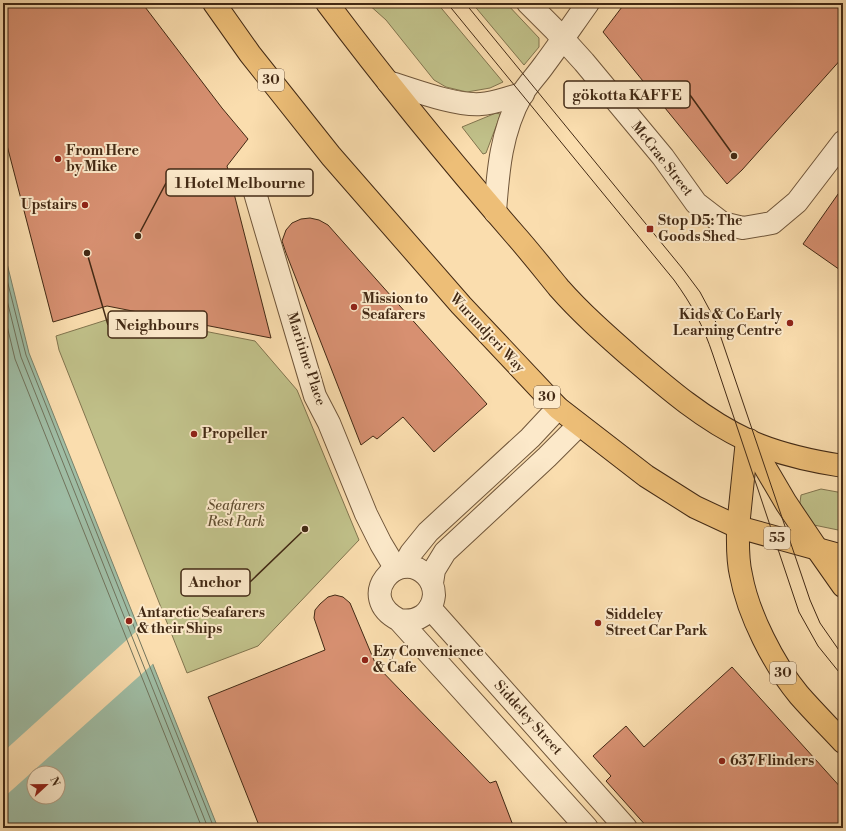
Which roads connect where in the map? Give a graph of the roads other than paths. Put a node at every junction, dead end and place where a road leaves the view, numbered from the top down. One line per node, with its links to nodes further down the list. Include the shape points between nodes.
1 (214, 3): 11 (main road, Wurundjeri Way / 30, via 250,54 331,156 461,305)
2 (327, 3): 6 (main road)
3 (528, 3): 5 (street, McCrae Street)
4 (588, 3): 5 (street)
5 (563, 39): 7 (street); 8 (street, McCrae Street, via 663,157 696,203 722,223 743,228 772,223 796,202)
6 (388, 82): 7 (street, via 467,104 484,104); 10 (main road)
7 (523, 94): 10 (street, via 509,125 498,165)
8 (843, 142)
9 (253, 186): 20 (street, Maritime Place, via 316,396 380,544)
10 (495, 212): 13 (main road, via 560,288 609,337 689,405)
11 (558, 408): 12 (main road, Wurundjeri Way / 30); 15 (street)
12 (579, 425): 16 (street); 17 (main road, Wurundjeri Way / 30, via 646,476 695,507)
13 (748, 440): 14 (main road, via 778,452); 17 (main road); 18 (main road)
14 (838, 461)
15 (480, 485): 16 (street); 20 (street, via 428,532)
16 (497, 504): 21 (street, via 445,552 434,570)
17 (738, 527): 18 (main road, Wurundjeri Way / 55); 26 (main road, 30, via 738,555 743,587 760,631 792,686)
18 (817, 549): 19 (main road, Wurundjeri Way / 55); 22 (main road)
19 (843, 556)
20 (399, 568): 21 (street, via 412,567 420,570); 24 (street, via 384,579 380,594 385,610)
21 (432, 583): 23 (street, via 434,592)
22 (843, 586)
23 (430, 608): 24 (street, via 417,620); 25 (street, Siddeley Street)
24 (399, 620): 27 (street, Siddeley Street)
25 (547, 740): 27 (street); 29 (street, Siddeley Street)
26 (843, 742)
27 (525, 758): 28 (street, Siddeley Street)
28 (587, 828)
29 (626, 828)

